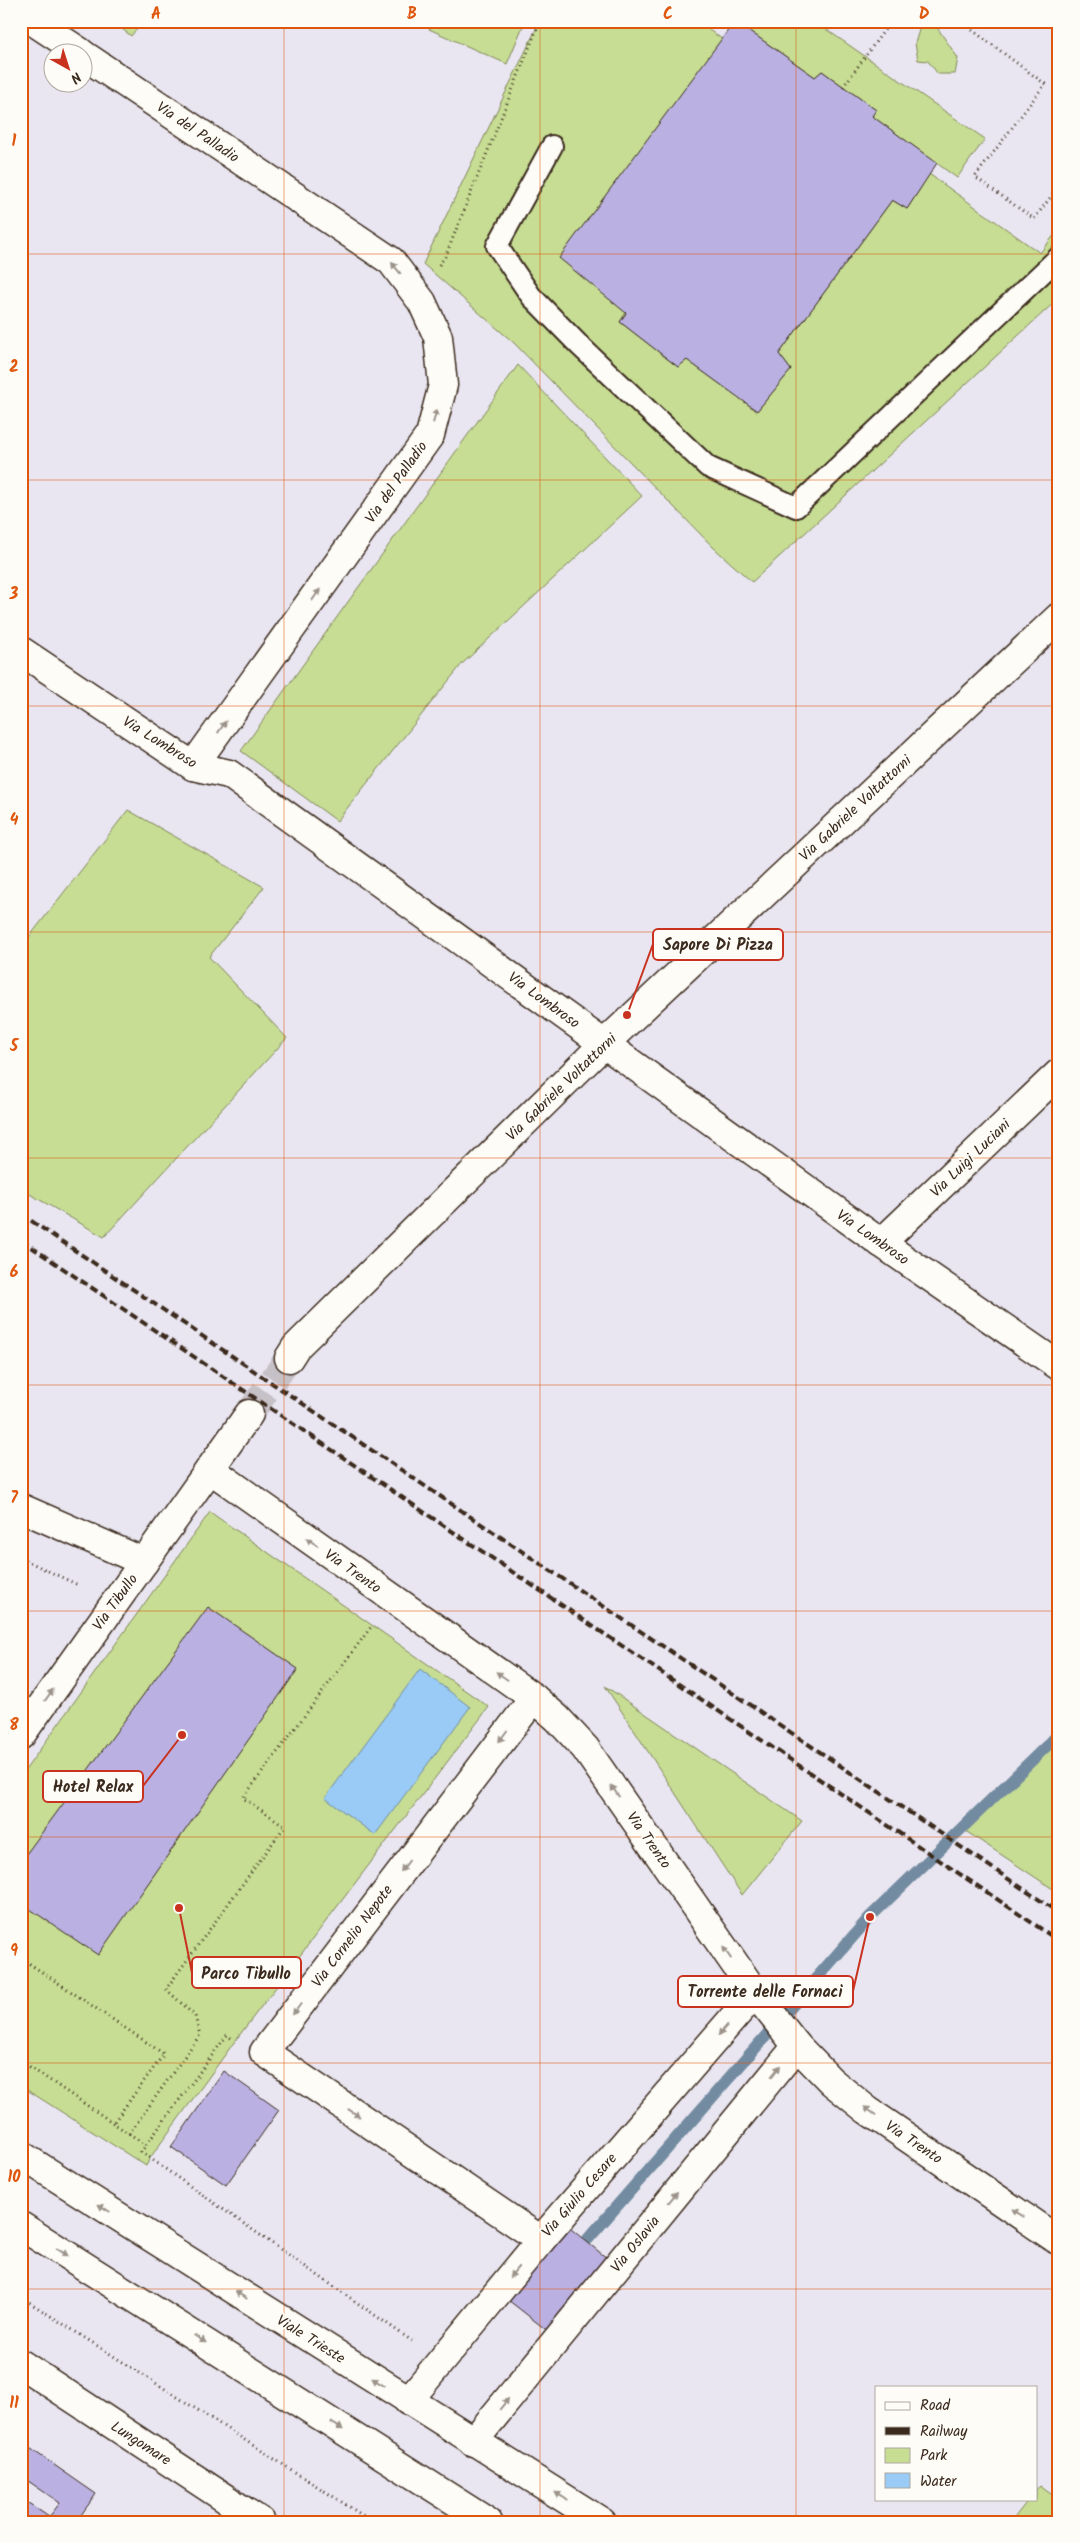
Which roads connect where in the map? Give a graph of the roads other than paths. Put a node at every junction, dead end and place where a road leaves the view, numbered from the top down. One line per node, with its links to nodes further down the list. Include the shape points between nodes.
1 (33, 21): 2 (street, Via del Palladio)
2 (64, 42)
3 (92, 60): 8 (street, Via del Palladio, one-way to 3, via 430,435 443,385 438,337 422,302 391,261)
4 (552, 146): 5 (lane, via 497,246 531,296 708,466 796,506)
5 (1059, 257)
6 (1059, 616): 9 (street, Via Gabriele Voltattorni)
7 (21, 651): 8 (street, Via Lombroso)
8 (193, 766): 9 (street, Via Lombroso, via 229,774)
9 (605, 1043): 11 (street, Via Lombroso); 12 (street, Via Gabriele Voltattorni)
10 (1059, 1073): 11 (street, Via Luigi Luciani)
11 (881, 1243): 13 (street, Via Lombroso)
12 (288, 1358)
13 (1059, 1366)
14 (248, 1414): 15 (street)
15 (210, 1469): 17 (street, Via Tibullo); 18 (street, Via Trento, one-way to 15)
16 (21, 1508): 17 (street)
17 (144, 1562): 19 (street, Via Tibullo, one-way to 17)
18 (534, 1698): 20 (street, Via Trento, one-way to 18, via 598,1765 571,1732); 24 (street, Via Cornelio Nepote, one-way to 24, via 264,2052)
19 (21, 1735)
20 (755, 1994): 21 (street, Via Trento); 24 (street, Via Giulio Cesare, one-way to 24)
21 (797, 2046): 25 (street, Via Trento, one-way to 21, via 861,2105 831,2081); 28 (street, Via Oslavia, one-way to 21)
22 (21, 2155): 27 (street, Viale Trieste, one-way to 22)
23 (21, 2226): 30 (street, one-way to 30)
24 (541, 2240): 27 (street, Via Giulio Cesare, one-way to 27)
25 (1059, 2240)
26 (21, 2364): 29 (street, Lungomare)
27 (408, 2401): 28 (street, Viale Trieste)
28 (473, 2442): 31 (street, Viale Trieste, one-way to 28)
29 (261, 2522)
30 (488, 2522)
31 (602, 2522)

